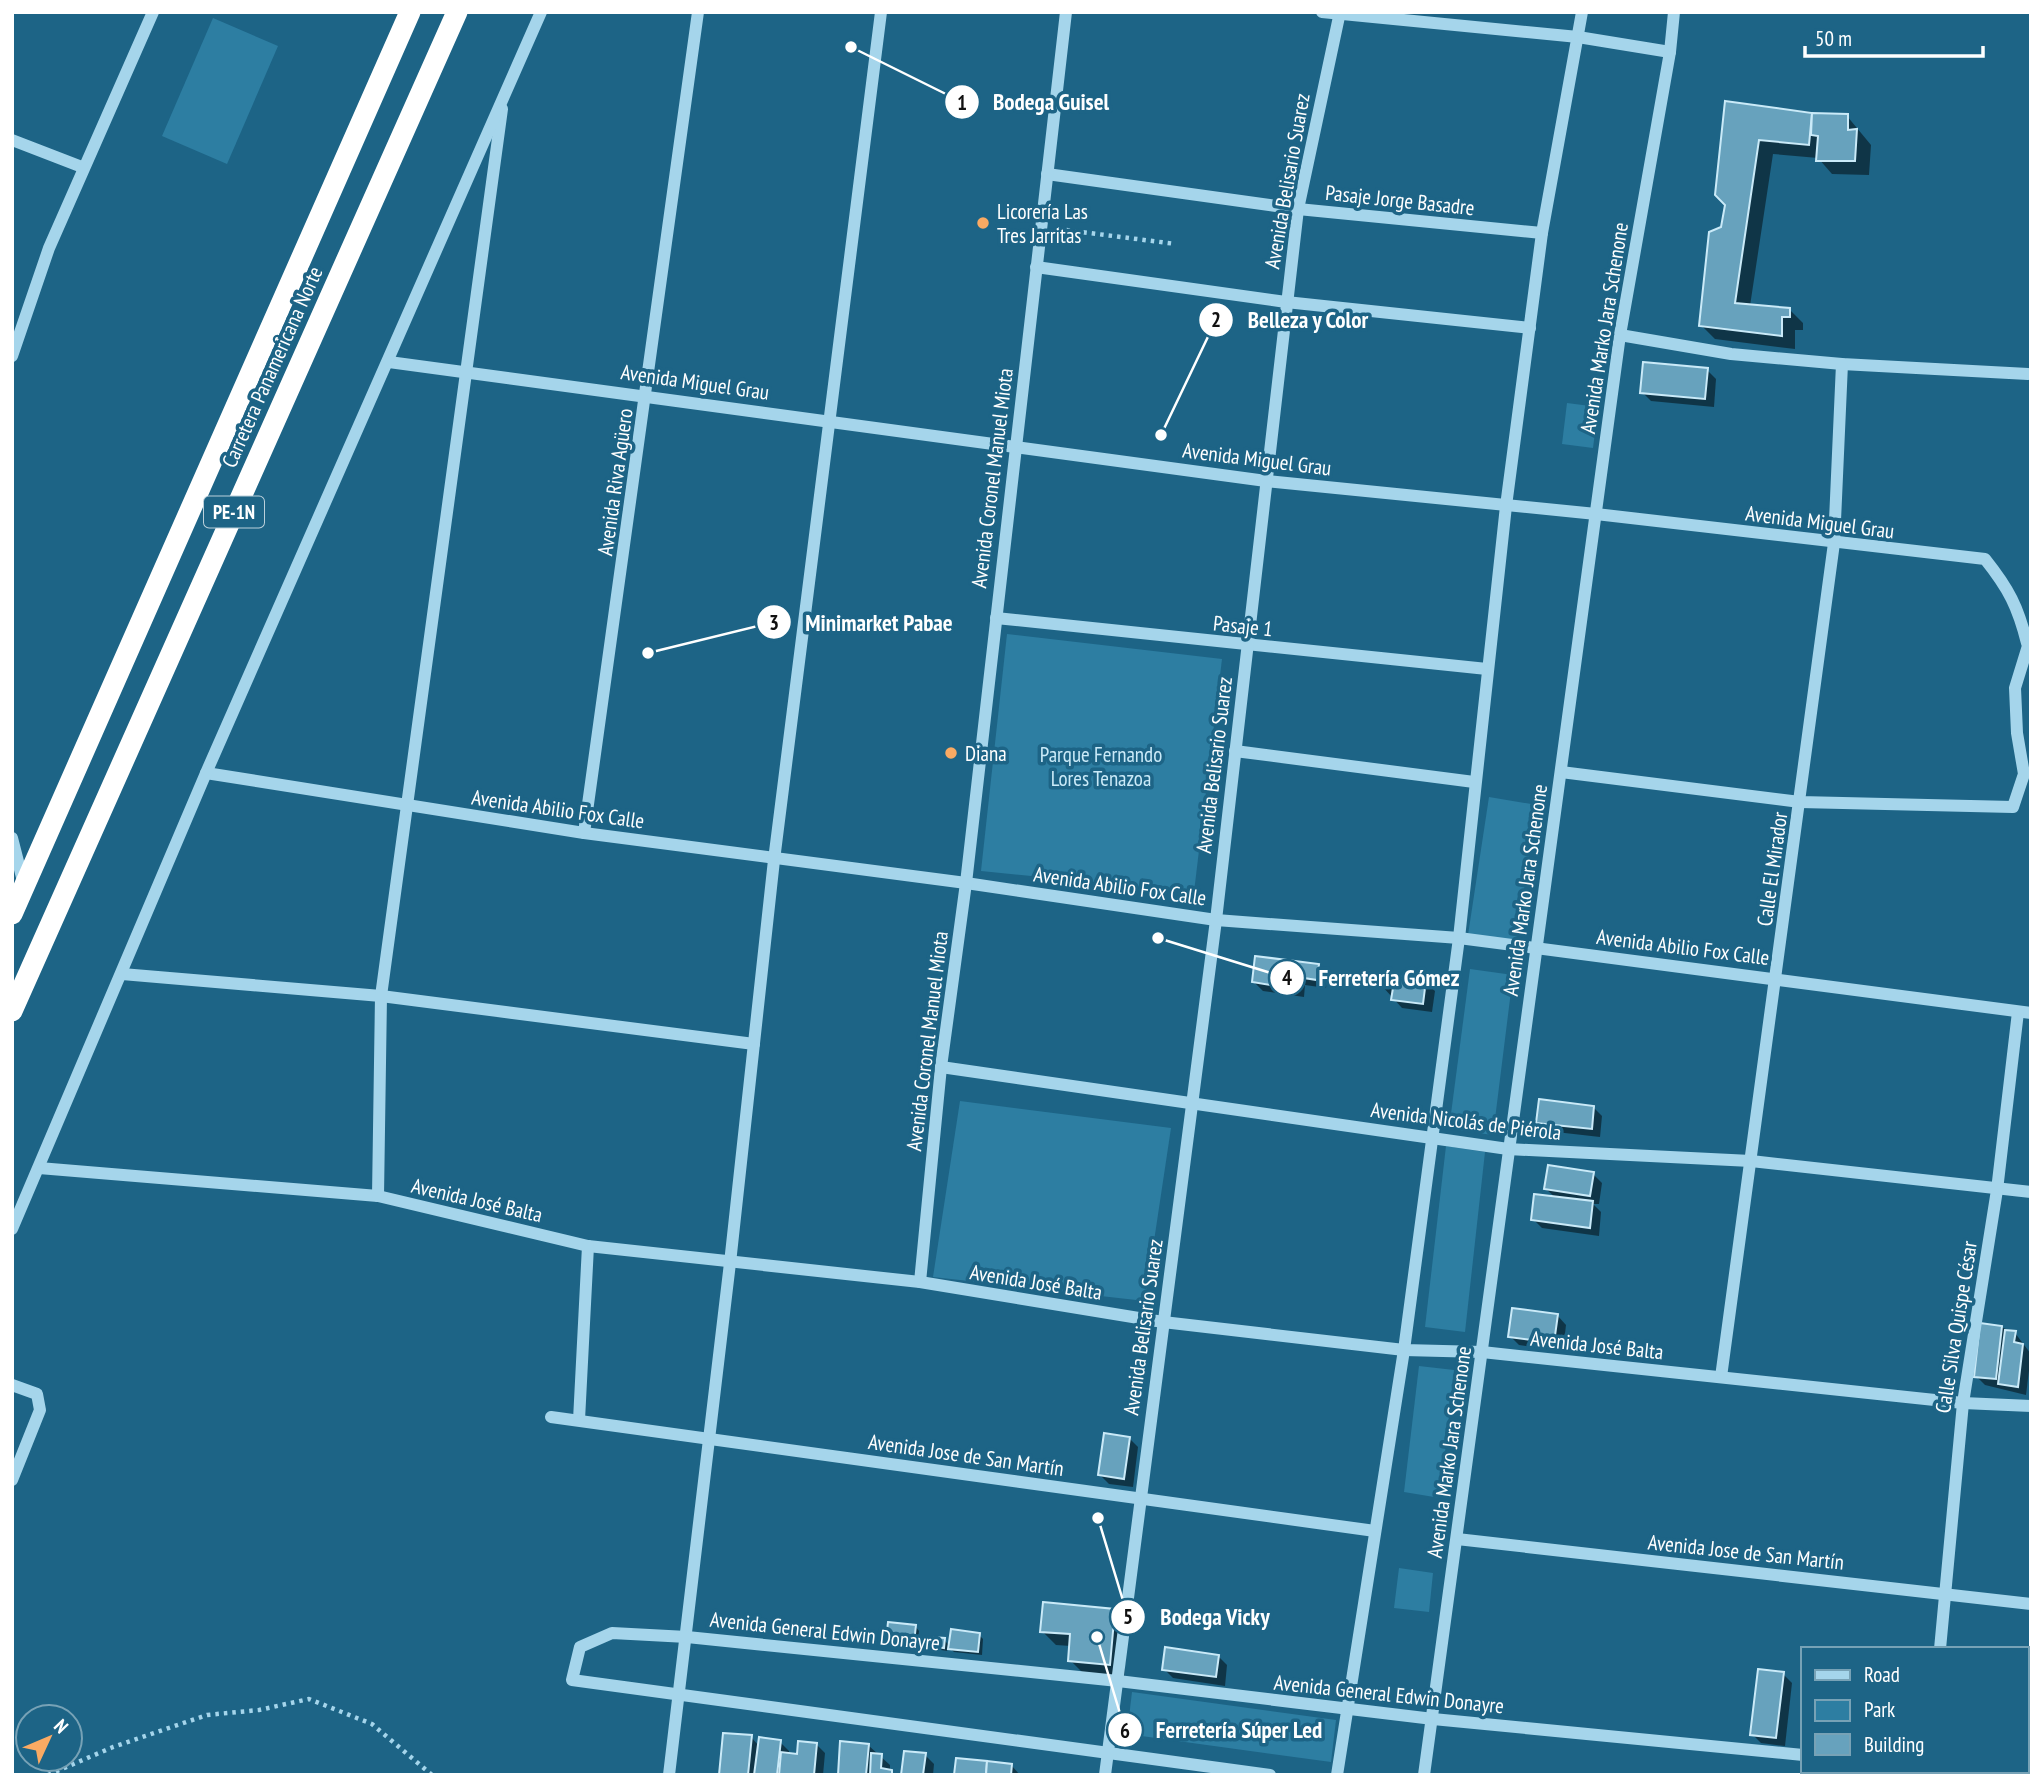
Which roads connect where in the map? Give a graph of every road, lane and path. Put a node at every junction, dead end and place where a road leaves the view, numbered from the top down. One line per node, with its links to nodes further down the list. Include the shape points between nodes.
1 (153, 12): 16 (street)
2 (410, 12): 52 (highway, Carretera Panamericana Norte / PE-1N)
3 (457, 12): 60 (highway, Carretera Panamericana Norte / PE-1N)
4 (541, 12): 14 (street)
5 (698, 12): 31 (street, Avenida Riva Agüero)
6 (881, 12): 32 (street)
7 (1066, 12): 17 (street, Avenida Coronel Manuel Miota)
8 (1322, 12): 11 (street)
9 (1582, 12): 12 (street)
10 (1674, 12): 13 (street, Avenida Marko Jara Schenone)
11 (1340, 13): 12 (street); 18 (street, Avenida Belisario Suarez)
12 (1578, 37): 13 (street); 20 (street)
13 (1670, 52): 25 (street, Avenida Marko Jara Schenone)
14 (504, 93): 27 (street); 29 (street)
15 (12, 140): 16 (street)
16 (82, 167): 26 (street)
17 (1047, 174): 18 (street, Pasaje Jorge Basadre); 22 (street, Avenida Coronel Manuel Miota)
18 (1298, 209): 20 (street, Pasaje Jorge Basadre); 23 (street, Avenida Belisario Suarez)
19 (1059, 229): 21 (path)
20 (1542, 233): 24 (street)
21 (1176, 244)
22 (1036, 267): 23 (street); 33 (street, Avenida Coronel Manuel Miota)
23 (1286, 302): 24 (street); 34 (street, Avenida Belisario Suarez)
24 (1530, 328): 35 (street)
25 (1619, 335): 28 (street, via 1731,355); 36 (street, Avenida Marko Jara Schenone)
26 (12, 356)
27 (389, 362): 29 (street, Avenida Miguel Grau); 44 (street)
28 (1842, 365): 30 (street); 37 (street, Calle El Mirador)
29 (467, 371): 31 (street, Avenida Miguel Grau); 47 (street)
30 (2028, 373)
31 (647, 395): 32 (street, Avenida Miguel Grau); 48 (street, Avenida Riva Agüero)
32 (830, 419): 33 (street, Avenida Miguel Grau); 50 (street)
33 (1015, 446): 34 (street, Avenida Miguel Grau); 38 (street, Avenida Coronel Manuel Miota)
34 (1266, 481): 35 (street, Avenida Miguel Grau); 40 (street, Avenida Belisario Suarez)
35 (1506, 506): 36 (street, Avenida Miguel Grau); 41 (street)
36 (1596, 514): 37 (street, Avenida Miguel Grau); 43 (street, Avenida Marko Jara Schenone)
37 (1834, 543): 39 (street, Avenida Miguel Grau, via 1986,559 2008,587); 46 (street, Calle El Mirador)
38 (996, 618): 40 (street, Pasaje 1); 51 (street, Avenida Coronel Manuel Miota)
39 (2029, 640): 46 (street, via 2015,688 2025,774 2012,807)
40 (1247, 646): 41 (street, Pasaje 1); 42 (street, Avenida Belisario Suarez)
41 (1487, 669): 45 (street)
42 (1235, 751): 45 (street); 54 (street, Avenida Belisario Suarez)
43 (1561, 772): 46 (street); 56 (street, Avenida Marko Jara Schenone)
44 (206, 773): 47 (street, Avenida Abilio Fox Calle); 57 (street)
45 (1474, 782): 55 (street)
46 (1800, 802): 58 (street, Calle El Mirador)
47 (406, 806): 48 (street, Avenida Abilio Fox Calle); 59 (street)
48 (584, 833): 50 (street, Avenida Abilio Fox Calle)
49 (12, 838): 52 (street)
50 (774, 860): 51 (street, Avenida Abilio Fox Calle); 62 (street)
51 (966, 883): 54 (street, Avenida Abilio Fox Calle); 63 (street, Avenida Coronel Manuel Miota)
52 (24, 887): 53 (highway, Carretera Panamericana Norte / PE-1N)
53 (12, 914)
54 (1216, 920): 55 (street, Avenida Abilio Fox Calle); 64 (street, Avenida Belisario Suarez)
55 (1459, 938): 56 (street, Avenida Abilio Fox Calle); 65 (street)
56 (1537, 948): 58 (street, Avenida Abilio Fox Calle); 66 (street, Avenida Marko Jara Schenone)
57 (122, 974): 59 (street); 68 (street)
58 (1776, 978): 61 (street, Avenida Abilio Fox Calle); 67 (street, Calle El Mirador)
59 (381, 996): 62 (street); 71 (street)
60 (12, 1011)
61 (2024, 1013): 69 (street, Calle Silva Quispe César)
62 (754, 1044): 74 (street)
63 (941, 1067): 64 (street, Avenida Nicolás de Piérola); 75 (street, Avenida Coronel Manuel Miota)
64 (1192, 1102): 65 (street, Avenida Nicolás de Piérola); 76 (street, Avenida Belisario Suarez)
65 (1432, 1138): 66 (street, Avenida Nicolás de Piérola); 77 (street)
66 (1508, 1150): 67 (street, Avenida Nicolás de Piérola); 78 (street, Avenida Marko Jara Schenone)
67 (1751, 1161): 69 (street, Avenida Nicolás de Piérola); 79 (street, Calle El Mirador)
68 (38, 1168): 71 (street, Avenida José Balta); 72 (street)
69 (1997, 1190): 70 (street, Avenida Nicolás de Piérola); 81 (street, Calle Silva Quispe César)
70 (2031, 1192)
71 (378, 1196): 73 (street, Avenida José Balta)
72 (12, 1229)
73 (588, 1246): 74 (street, Avenida José Balta); 84 (street)
74 (730, 1263): 75 (street, Avenida José Balta); 85 (street)
75 (920, 1282): 76 (street, Avenida José Balta)
76 (1163, 1322): 77 (street, Avenida José Balta); 87 (street, Avenida Belisario Suarez)
77 (1404, 1350): 78 (street, Avenida José Balta); 88 (street)
78 (1482, 1352): 79 (street, Avenida José Balta); 89 (street, Avenida Marko Jara Schenone)
79 (1721, 1377): 81 (street, Avenida José Balta)
80 (12, 1385): 86 (street, via 37,1394 40,1410)
81 (1963, 1403): 82 (street, Avenida José Balta); 90 (street, Calle Silva Quispe César)
82 (2031, 1406)
83 (551, 1417): 84 (street, Avenida Jose de San Martín)
84 (579, 1420): 85 (street, Avenida Jose de San Martín)
85 (710, 1439): 87 (street, Avenida Jose de San Martín); 92 (street)
86 (12, 1480)
87 (1139, 1498): 88 (street, Avenida Jose de San Martín); 94 (street, Avenida Belisario Suarez)
88 (1375, 1531): 96 (street)
89 (1457, 1539): 90 (street, Avenida Jose de San Martín); 97 (street, Avenida Marko Jara Schenone)
90 (1944, 1594): 91 (street, Avenida Jose de San Martín); 93 (street, Calle Silva Quispe César)
91 (2031, 1604)
92 (687, 1637): 94 (street, Avenida General Edwin Donayre); 95 (street); 95 (street, Avenida General Edwin Donayre, via 612,1633 580,1647 572,1680)
93 (1940, 1647)
94 (1118, 1681): 96 (street, Avenida General Edwin Donayre); 98 (street, Avenida Belisario Suarez)
95 (678, 1695): 98 (street, Avenida General Edwin Donayre); 102 (street)
96 (1349, 1710): 97 (street, Avenida General Edwin Donayre); 105 (street)
97 (1433, 1719): 99 (street, Avenida General Edwin Donayre); 106 (street, Avenida Marko Jara Schenone)
98 (1109, 1753): 103 (street, Avenida Belisario Suarez); 104 (street, Avenida General Edwin Donayre)
99 (1801, 1755)
100 (48, 1775): 101 (path, via 207,1715 309,1699 372,1724)
101 (432, 1775)
102 (669, 1775)
103 (1105, 1775)
104 (1270, 1775)
105 (1337, 1775)
106 (1424, 1775)

